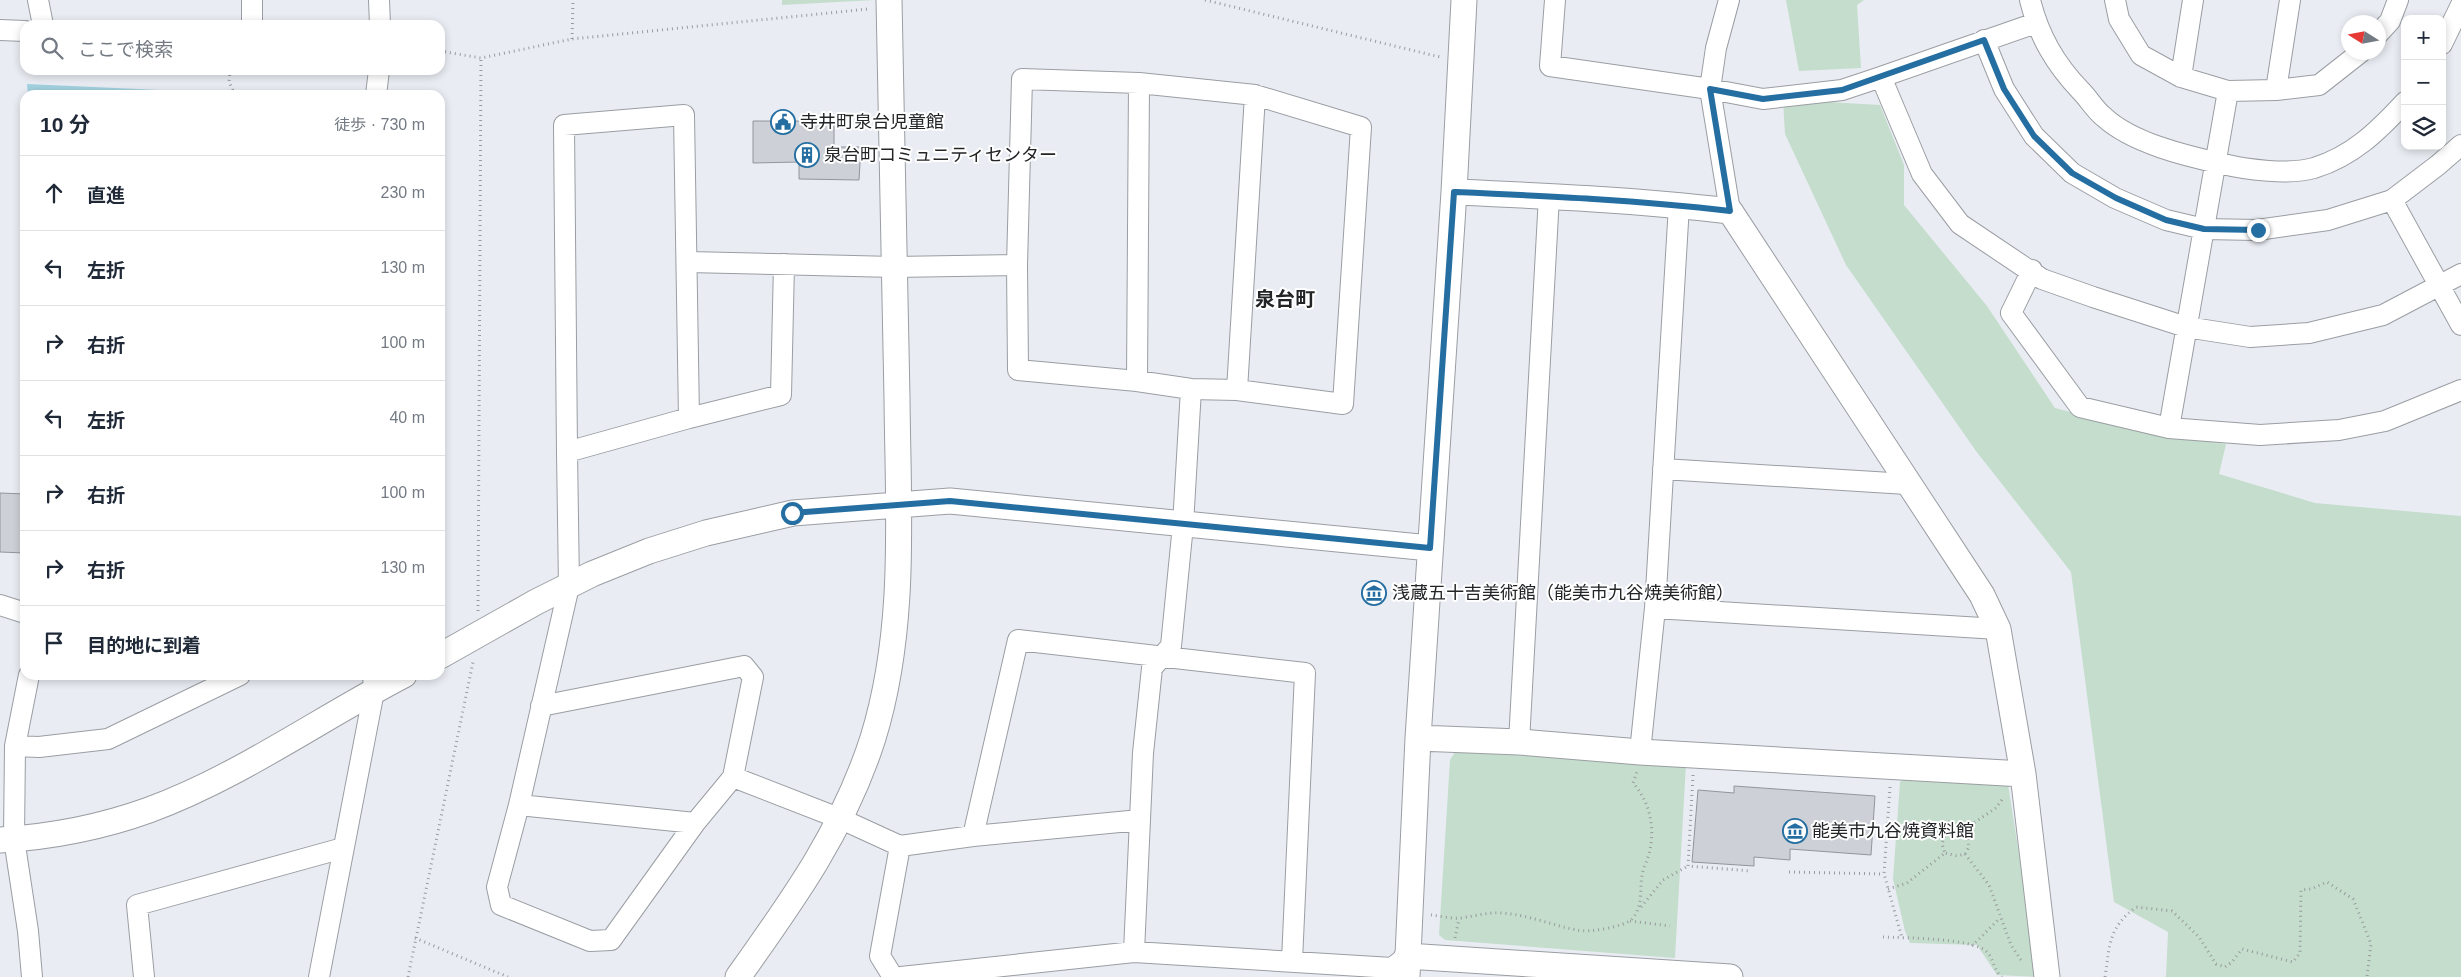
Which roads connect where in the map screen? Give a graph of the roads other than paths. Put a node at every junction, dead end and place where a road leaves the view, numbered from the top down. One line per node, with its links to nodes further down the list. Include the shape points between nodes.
1 (38, 0): 14 (street)
2 (252, 0): 15 (street)
3 (379, 0): 16 (street)
4 (1464, 0): 36 (street)
5 (1555, 0): 28 (street, via 1550,66)
6 (1729, 0): 28 (street, via 1716,48)
7 (2030, 0): 17 (street)
8 (2115, 0): 26 (street, via 2119,19 2141,56)
9 (2193, 0): 26 (street)
10 (2290, 0): 30 (street)
11 (2398, 0): 18 (street)
12 (882, 4): 45 (street)
13 (2461, 5): 21 (street)
14 (42, 20)
15 (252, 20)
16 (380, 20)
17 (2036, 23): 22 (street); 35 (street, via 2062,71 2104,118 2127,133 2157,146)
18 (2386, 25)
19 (0, 30): 20 (street)
20 (20, 31)
21 (2446, 36)
22 (1984, 40): 25 (street); 41 (street, via 2004,89 2034,136 2072,173 2116,198 2166,220)
23 (2351, 60): 30 (street, via 2319,85)
24 (378, 75): 29 (street)
25 (1881, 77): 28 (street, via 1842,90 1763,99); 46 (street, via 1922,174 1960,224)
26 (2180, 77): 31 (street)
27 (1139, 83): 32 (street); 44 (street, via 1022,79); 51 (street)
28 (1710, 89): 40 (street)
29 (377, 90)
30 (2276, 90): 31 (street)
31 (2228, 91): 35 (street)
32 (1255, 94): 53 (street); 53 (street, via 1361,127 1343,404)
33 (2402, 105): 35 (street, via 2377,133 2342,156 2312,168 2246,169)
34 (2461, 145): 38 (street)
35 (2215, 162): 41 (street)
36 (1454, 192): 37 (street); 62 (street)
37 (1549, 196): 39 (street); 75 (street)
38 (2392, 200): 41 (street, via 2328,220 2258,230); 48 (street)
39 (1679, 205): 40 (street); 58 (street)
40 (1730, 211): 59 (street)
41 (2204, 229): 50 (street)
42 (688, 262): 43 (street); 55 (street); 57 (street, via 684,115 564,124)
43 (784, 264): 45 (street); 55 (street, via 781,395)
44 (1017, 265): 45 (street); 51 (street, via 1018,370)
45 (894, 267): 60 (street)
46 (2032, 270): 50 (street, via 2042,279); 56 (street, via 2011,314 2080,407)
47 (2461, 274): 48 (street)
48 (2441, 286): 49 (street); 50 (street, via 2383,315 2309,333 2250,337)
49 (2461, 325)
50 (2186, 327): 56 (street)
51 (1137, 381): 52 (street)
52 (1191, 389): 53 (street); 61 (street)
53 (1237, 390)
54 (2461, 390): 56 (street, via 2386,421 2339,430 2260,435)
55 (689, 418): 57 (street)
56 (2169, 428)
57 (567, 452): 63 (street)
58 (1663, 469): 59 (street); 65 (street)
59 (1907, 484): 67 (street, via 1982,595)
60 (898, 505): 61 (street, via 950,501); 63 (street, via 792,513 742,524 649,550); 81 (street, via 894,644 873,737)
61 (1183, 525): 62 (street); 69 (street, via 1171,646)
62 (1430, 548): 74 (street)
63 (569, 586): 68 (street); 73 (street)
64 (0, 604): 66 (street)
65 (1655, 608): 67 (street); 77 (street)
66 (20, 611)
67 (1998, 629): 78 (street)
68 (445, 653)
69 (1162, 657): 82 (street, via 1152,668); 84 (street, via 1018,640); 89 (street, via 1305,673)
70 (28, 680): 76 (street)
71 (230, 680): 76 (street, via 108,739 39,747)
72 (373, 683): 85 (street, via 206,784 149,810 103,824); 87 (street)
73 (541, 706): 79 (street, via 744,666 753,677); 80 (street)
74 (1418, 738): 75 (street); 90 (street)
75 (1519, 742): 77 (street)
76 (16, 746): 85 (street)
77 (1640, 752): 78 (street)
78 (2023, 774): 91 (street)
79 (733, 777): 81 (street); 83 (street)
80 (519, 805): 83 (street); 83 (street, via 497,887 501,906 590,941 611,940)
81 (841, 819): 86 (street); 96 (street, via 807,880)
82 (1140, 820): 84 (street); 88 (street)
83 (695, 823)
84 (973, 836): 86 (street)
85 (7, 839): 93 (street, via 28,931)
86 (900, 846): 97 (street, via 880,956)
87 (343, 848): 94 (street, via 137,905); 95 (street)
88 (1134, 952): 89 (street); 98 (street)
89 (1292, 961): 90 (street)
90 (1407, 967): 92 (street)
91 (2036, 972)
92 (1696, 976): 99 (street)
93 (32, 977)
94 (144, 977)
95 (319, 977)
96 (738, 977)
97 (893, 977)
98 (901, 977)
99 (1730, 977)

